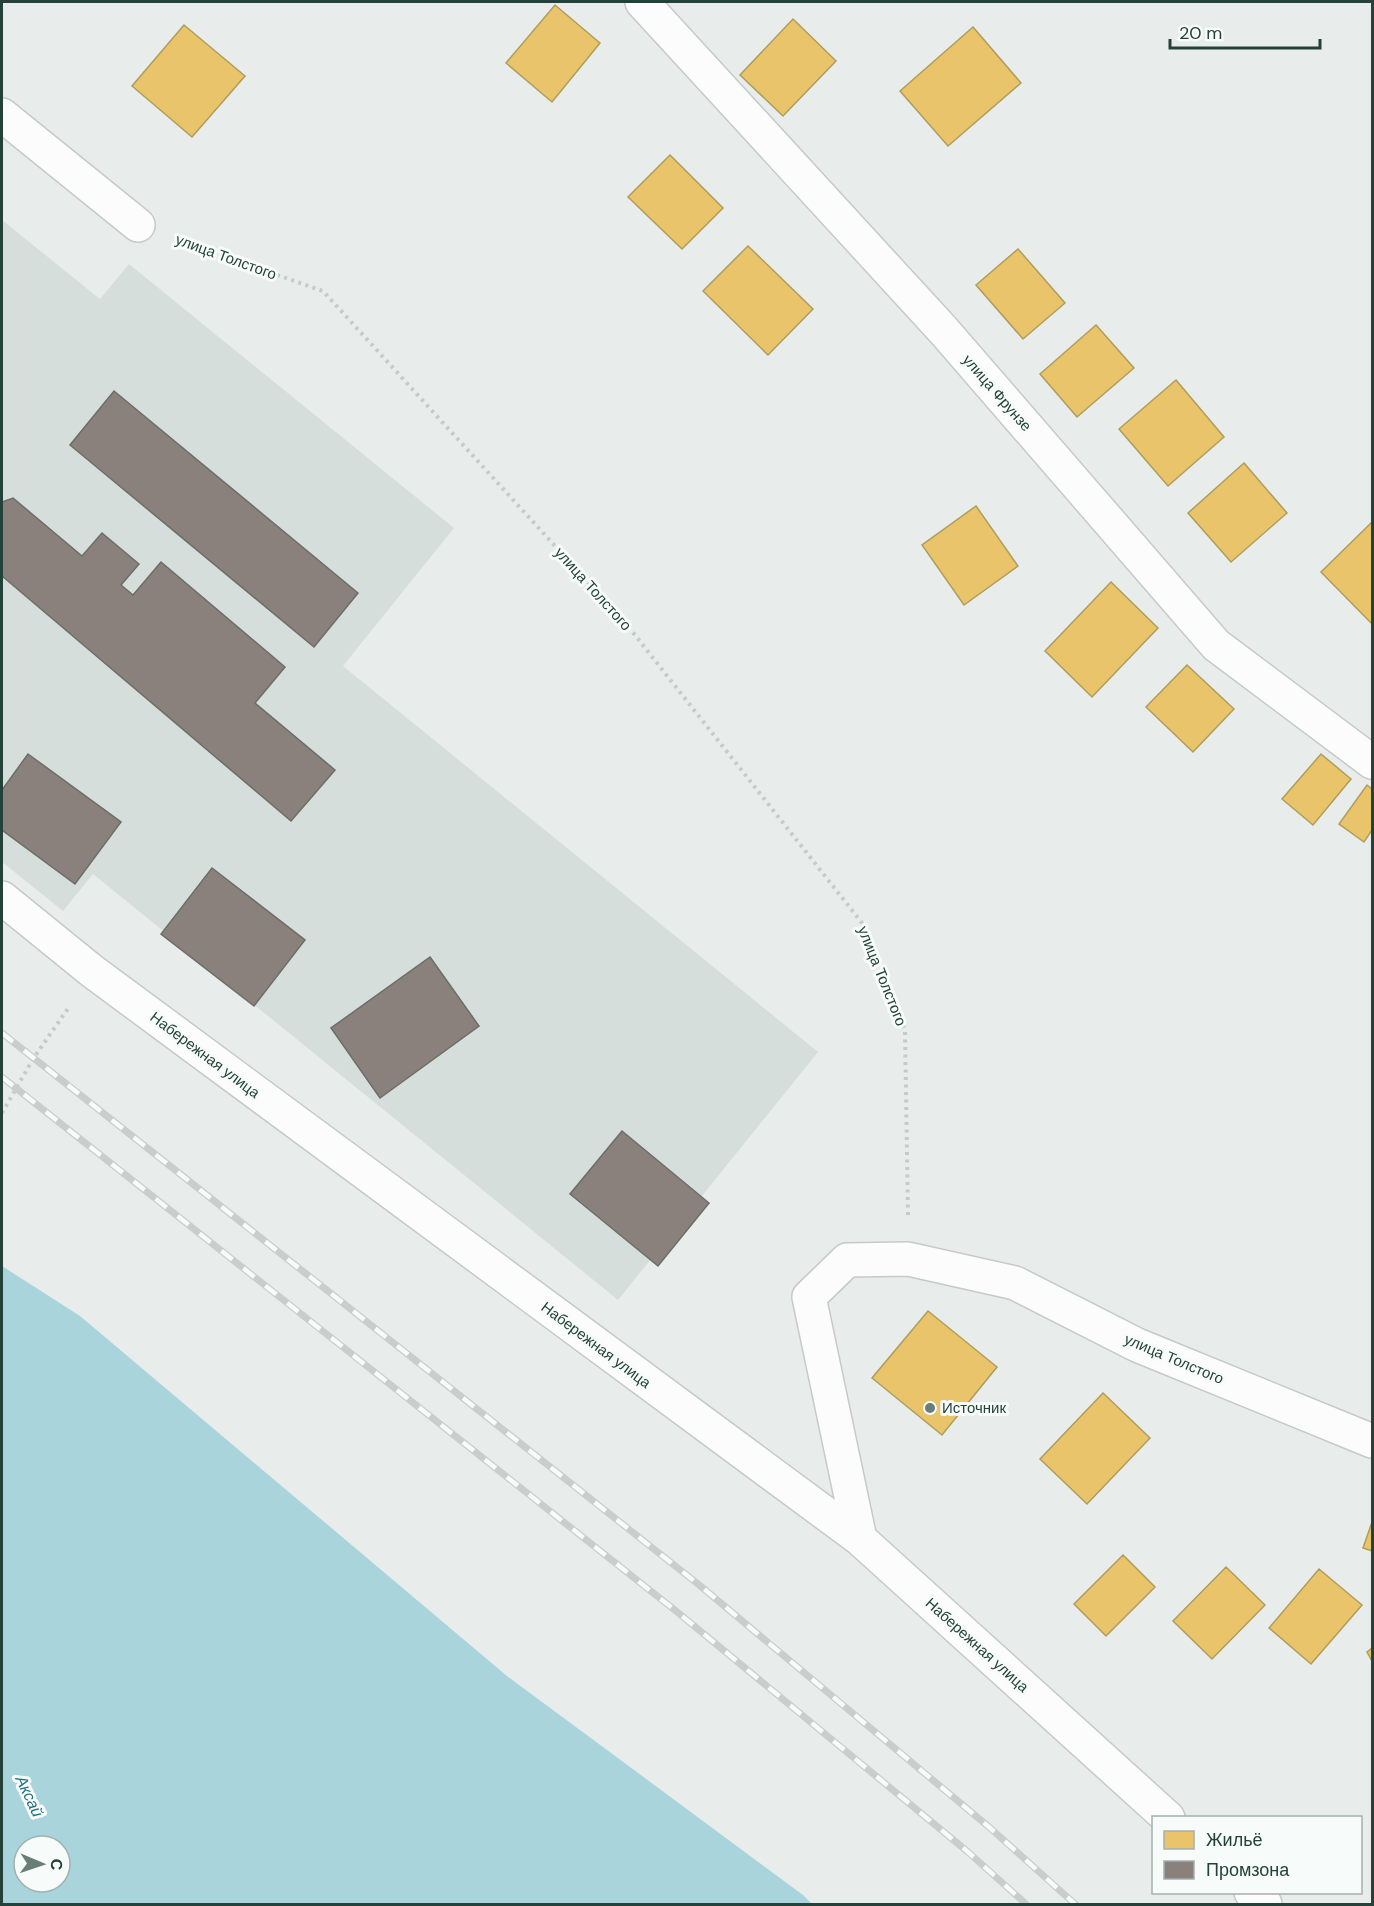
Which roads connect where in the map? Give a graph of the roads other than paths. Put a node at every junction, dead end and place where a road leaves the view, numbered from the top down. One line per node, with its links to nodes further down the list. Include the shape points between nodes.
1 (642, 2): 4 (street, улица Фрунзе, via 944,331 1216,645)
2 (2, 115): 3 (street)
3 (138, 225)
4 (1372, 762)
5 (2, 898): 7 (street, Набережная улица, via 92,971)
6 (1372, 1441): 7 (street, улица Толстого, via 1137,1345 1015,1283 908,1259 847,1260 808,1297)
7 (860, 1539): 8 (street, Набережная улица)
8 (1166, 1816)
9 (1252, 1894): 10 (street)
10 (1265, 1905)

